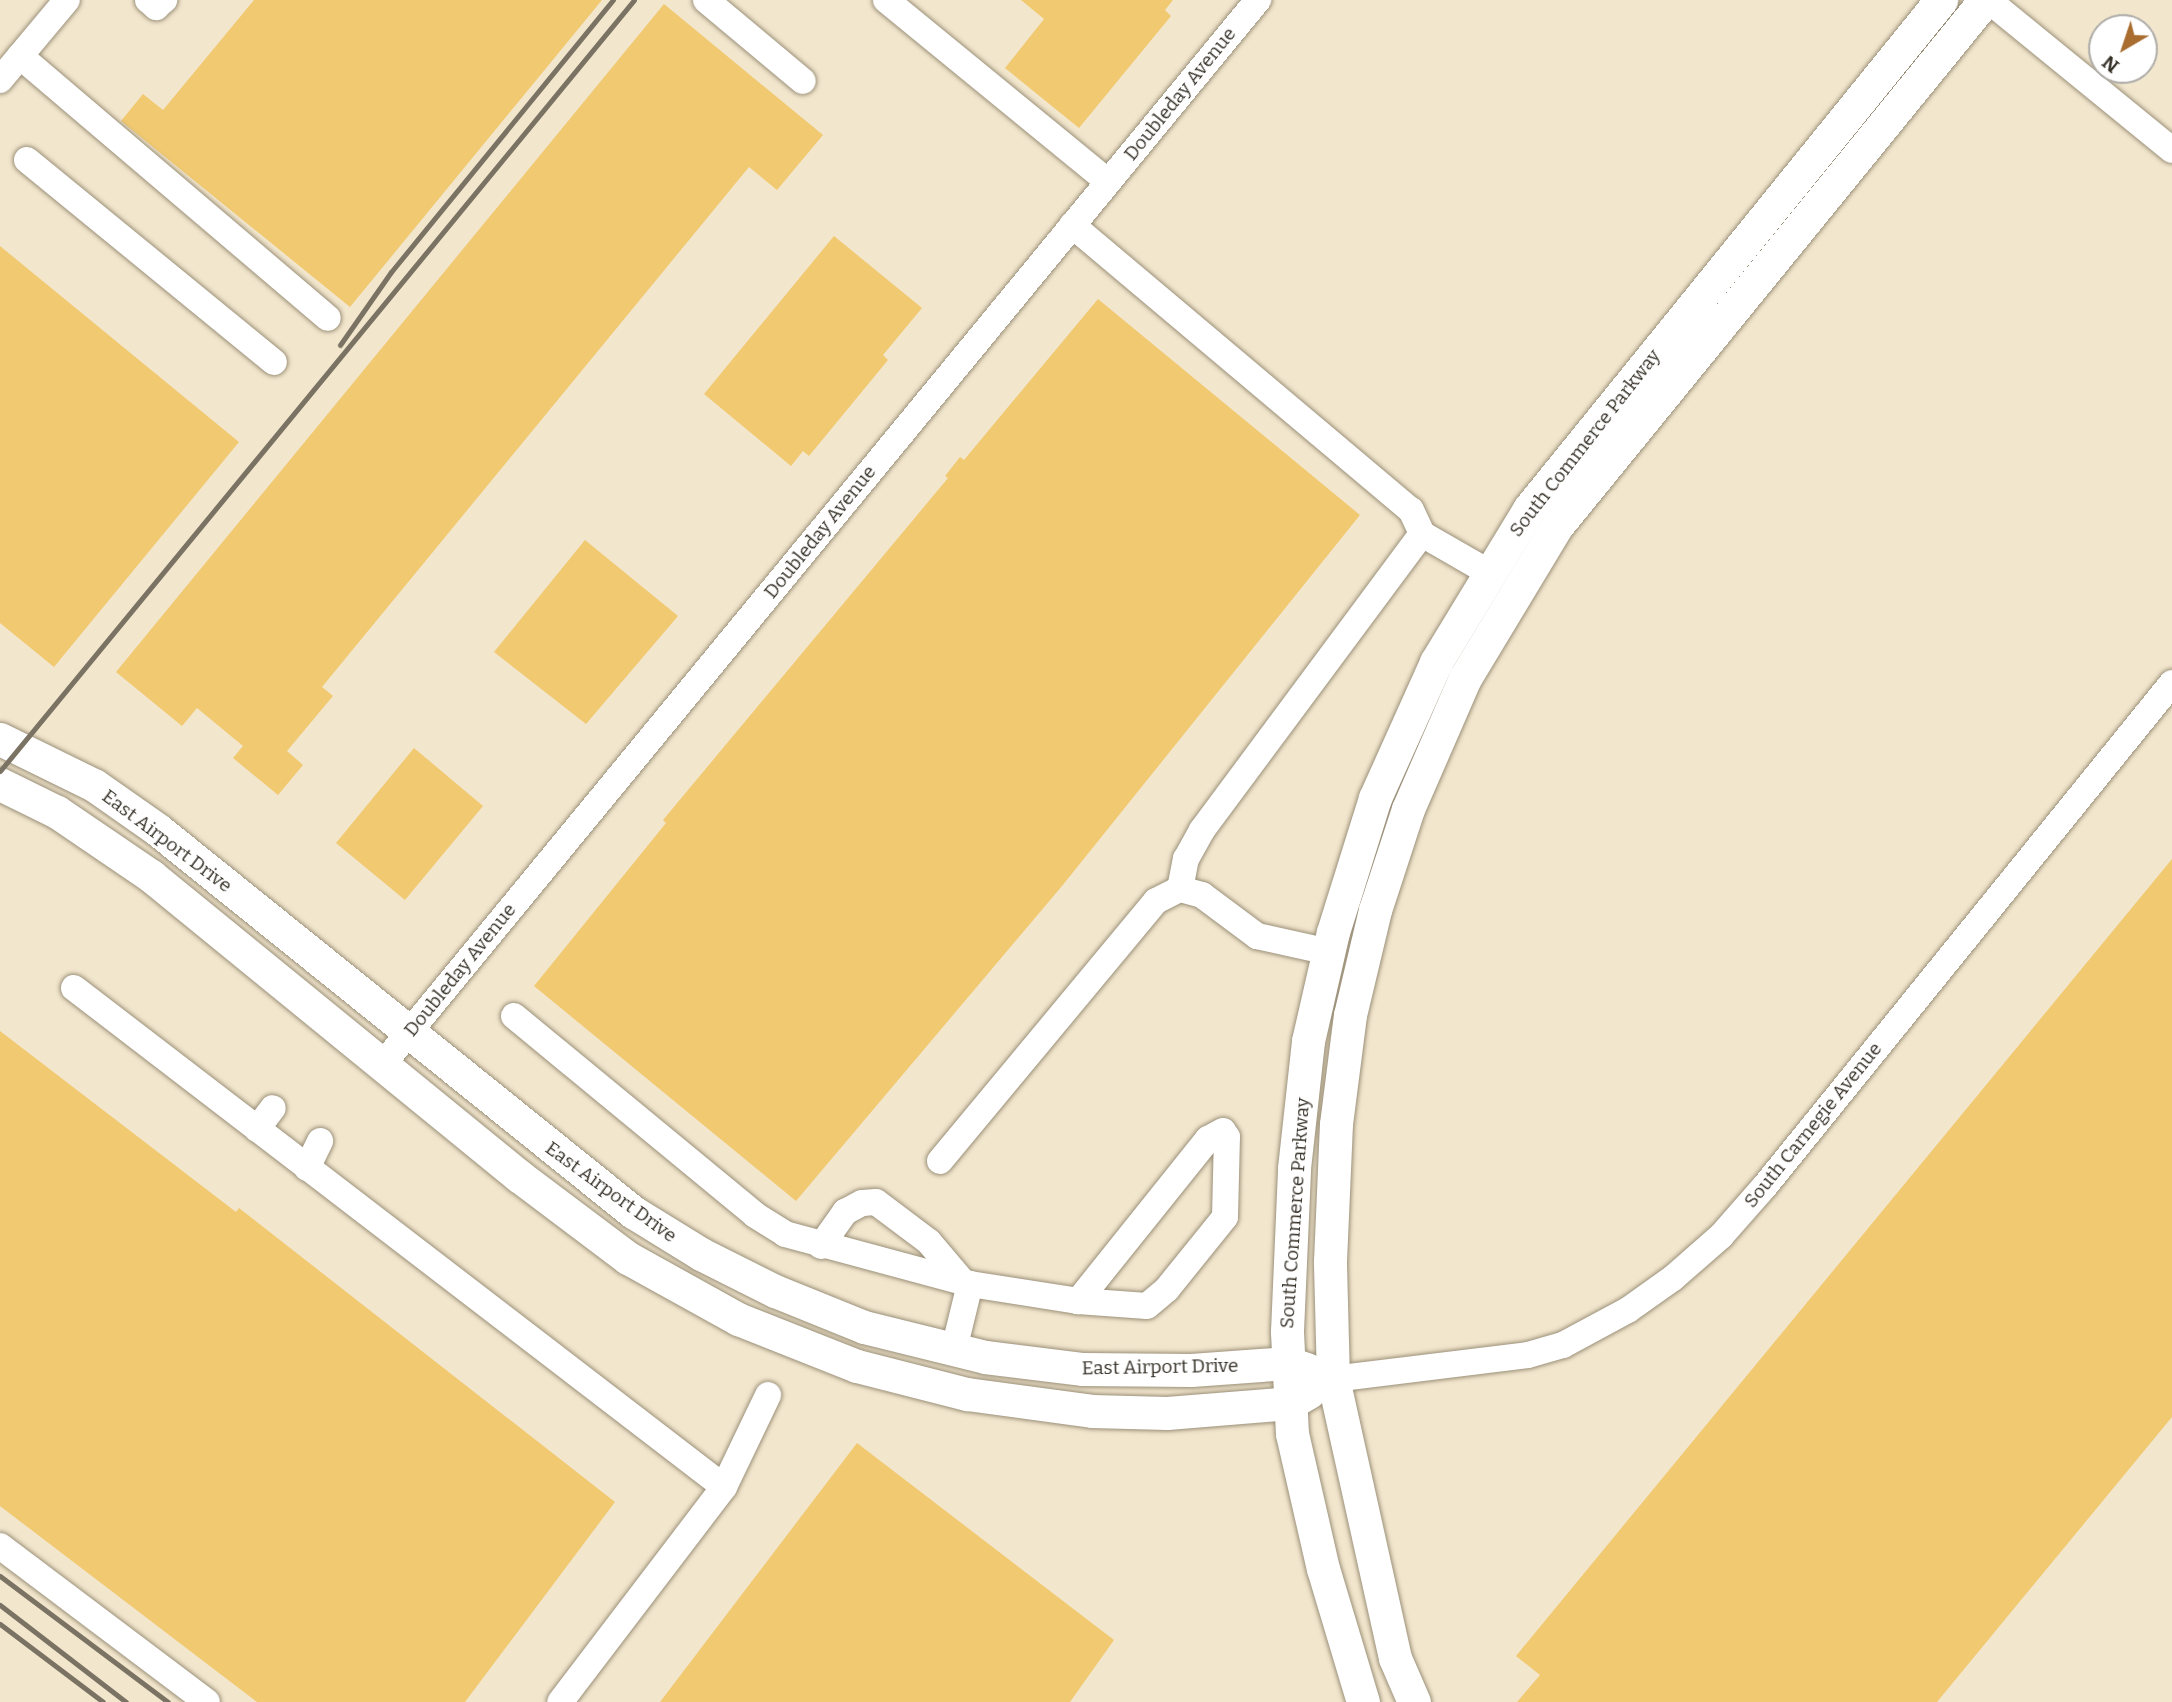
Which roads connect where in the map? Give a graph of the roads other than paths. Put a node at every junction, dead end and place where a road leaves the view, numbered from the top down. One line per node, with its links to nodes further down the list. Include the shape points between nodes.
1 (67, 0): 9 (street)
2 (148, 0): 3 (street, via 156,6)
3 (164, 0)
4 (706, 0): 11 (street)
5 (886, 0): 14 (street)
6 (1258, 0): 14 (street, Doubleday Avenue)
7 (1941, 0): 19 (main road, South Commerce Parkway, via 1529,509)
8 (1987, 0): 12 (street); 39 (main road, South Commerce Parkway, via 1556,527 1465,678 1408,809 1375,910 1350,1015 1336,1124 1330,1261)
9 (20, 56): 10 (street); 16 (street)
10 (0, 80)
11 (803, 81)
12 (2172, 150)
13 (27, 160): 17 (street)
14 (1108, 182): 15 (street, Doubleday Avenue)
15 (1072, 225): 18 (street, via 1411,510); 27 (street, Doubleday Avenue)
16 (328, 318)
17 (274, 362)
18 (1422, 534): 19 (street); 23 (street, via 1202,830 1186,859)
19 (1488, 572): 24 (main road, South Commerce Parkway, via 1399,738 1375,798)
20 (2172, 683): 39 (street, South Carnegie Avenue, via 1765,1186 1721,1236 1674,1278 1628,1310 1563,1345 1528,1355)
21 (0, 739): 27 (main road, East Airport Drive, via 94,785 158,830)
22 (0, 784): 28 (main road, East Airport Drive, via 57,812 151,876)
23 (1180, 889): 24 (street, via 1202,895 1257,936); 32 (street, via 1156,901)
24 (1329, 952): 38 (main road, South Commerce Parkway, via 1308,1041 1294,1168)
25 (74, 988): 30 (street)
26 (514, 1016): 34 (street, via 755,1215 785,1234)
27 (408, 1034): 28 (street, Doubleday Avenue); 37 (main road, East Airport Drive, via 568,1164 701,1254 775,1291 864,1327)
28 (383, 1064): 41 (main road, East Airport Drive, via 628,1258 738,1319 857,1366 967,1394 1092,1410 1167,1413)
29 (273, 1108): 30 (street)
30 (257, 1129): 33 (street)
31 (320, 1141): 33 (street)
32 (940, 1161)
33 (307, 1168): 42 (street)
34 (821, 1246): 35 (street); 35 (street, via 845,1212 876,1202 929,1242)
35 (967, 1283): 36 (street); 37 (street)
36 (1077, 1301): 36 (street, via 1147,1306 1167,1289 1225,1217 1227,1137 1223,1131 1208,1139)
37 (954, 1349): 38 (main road, East Airport Drive, via 1083,1369 1191,1370)
38 (1288, 1363): 39 (main road, East Airport Drive); 41 (main road, South Commerce Parkway)
39 (1333, 1378): 41 (main road, East Airport Drive); 47 (main road, via 1395,1658)
40 (768, 1395): 42 (street)
41 (1290, 1403): 46 (main road, via 1323,1570)
42 (724, 1487): 45 (street)
43 (0, 1546): 44 (street)
44 (206, 1702)
45 (560, 1702)
46 (1363, 1702)
47 (1414, 1702)

